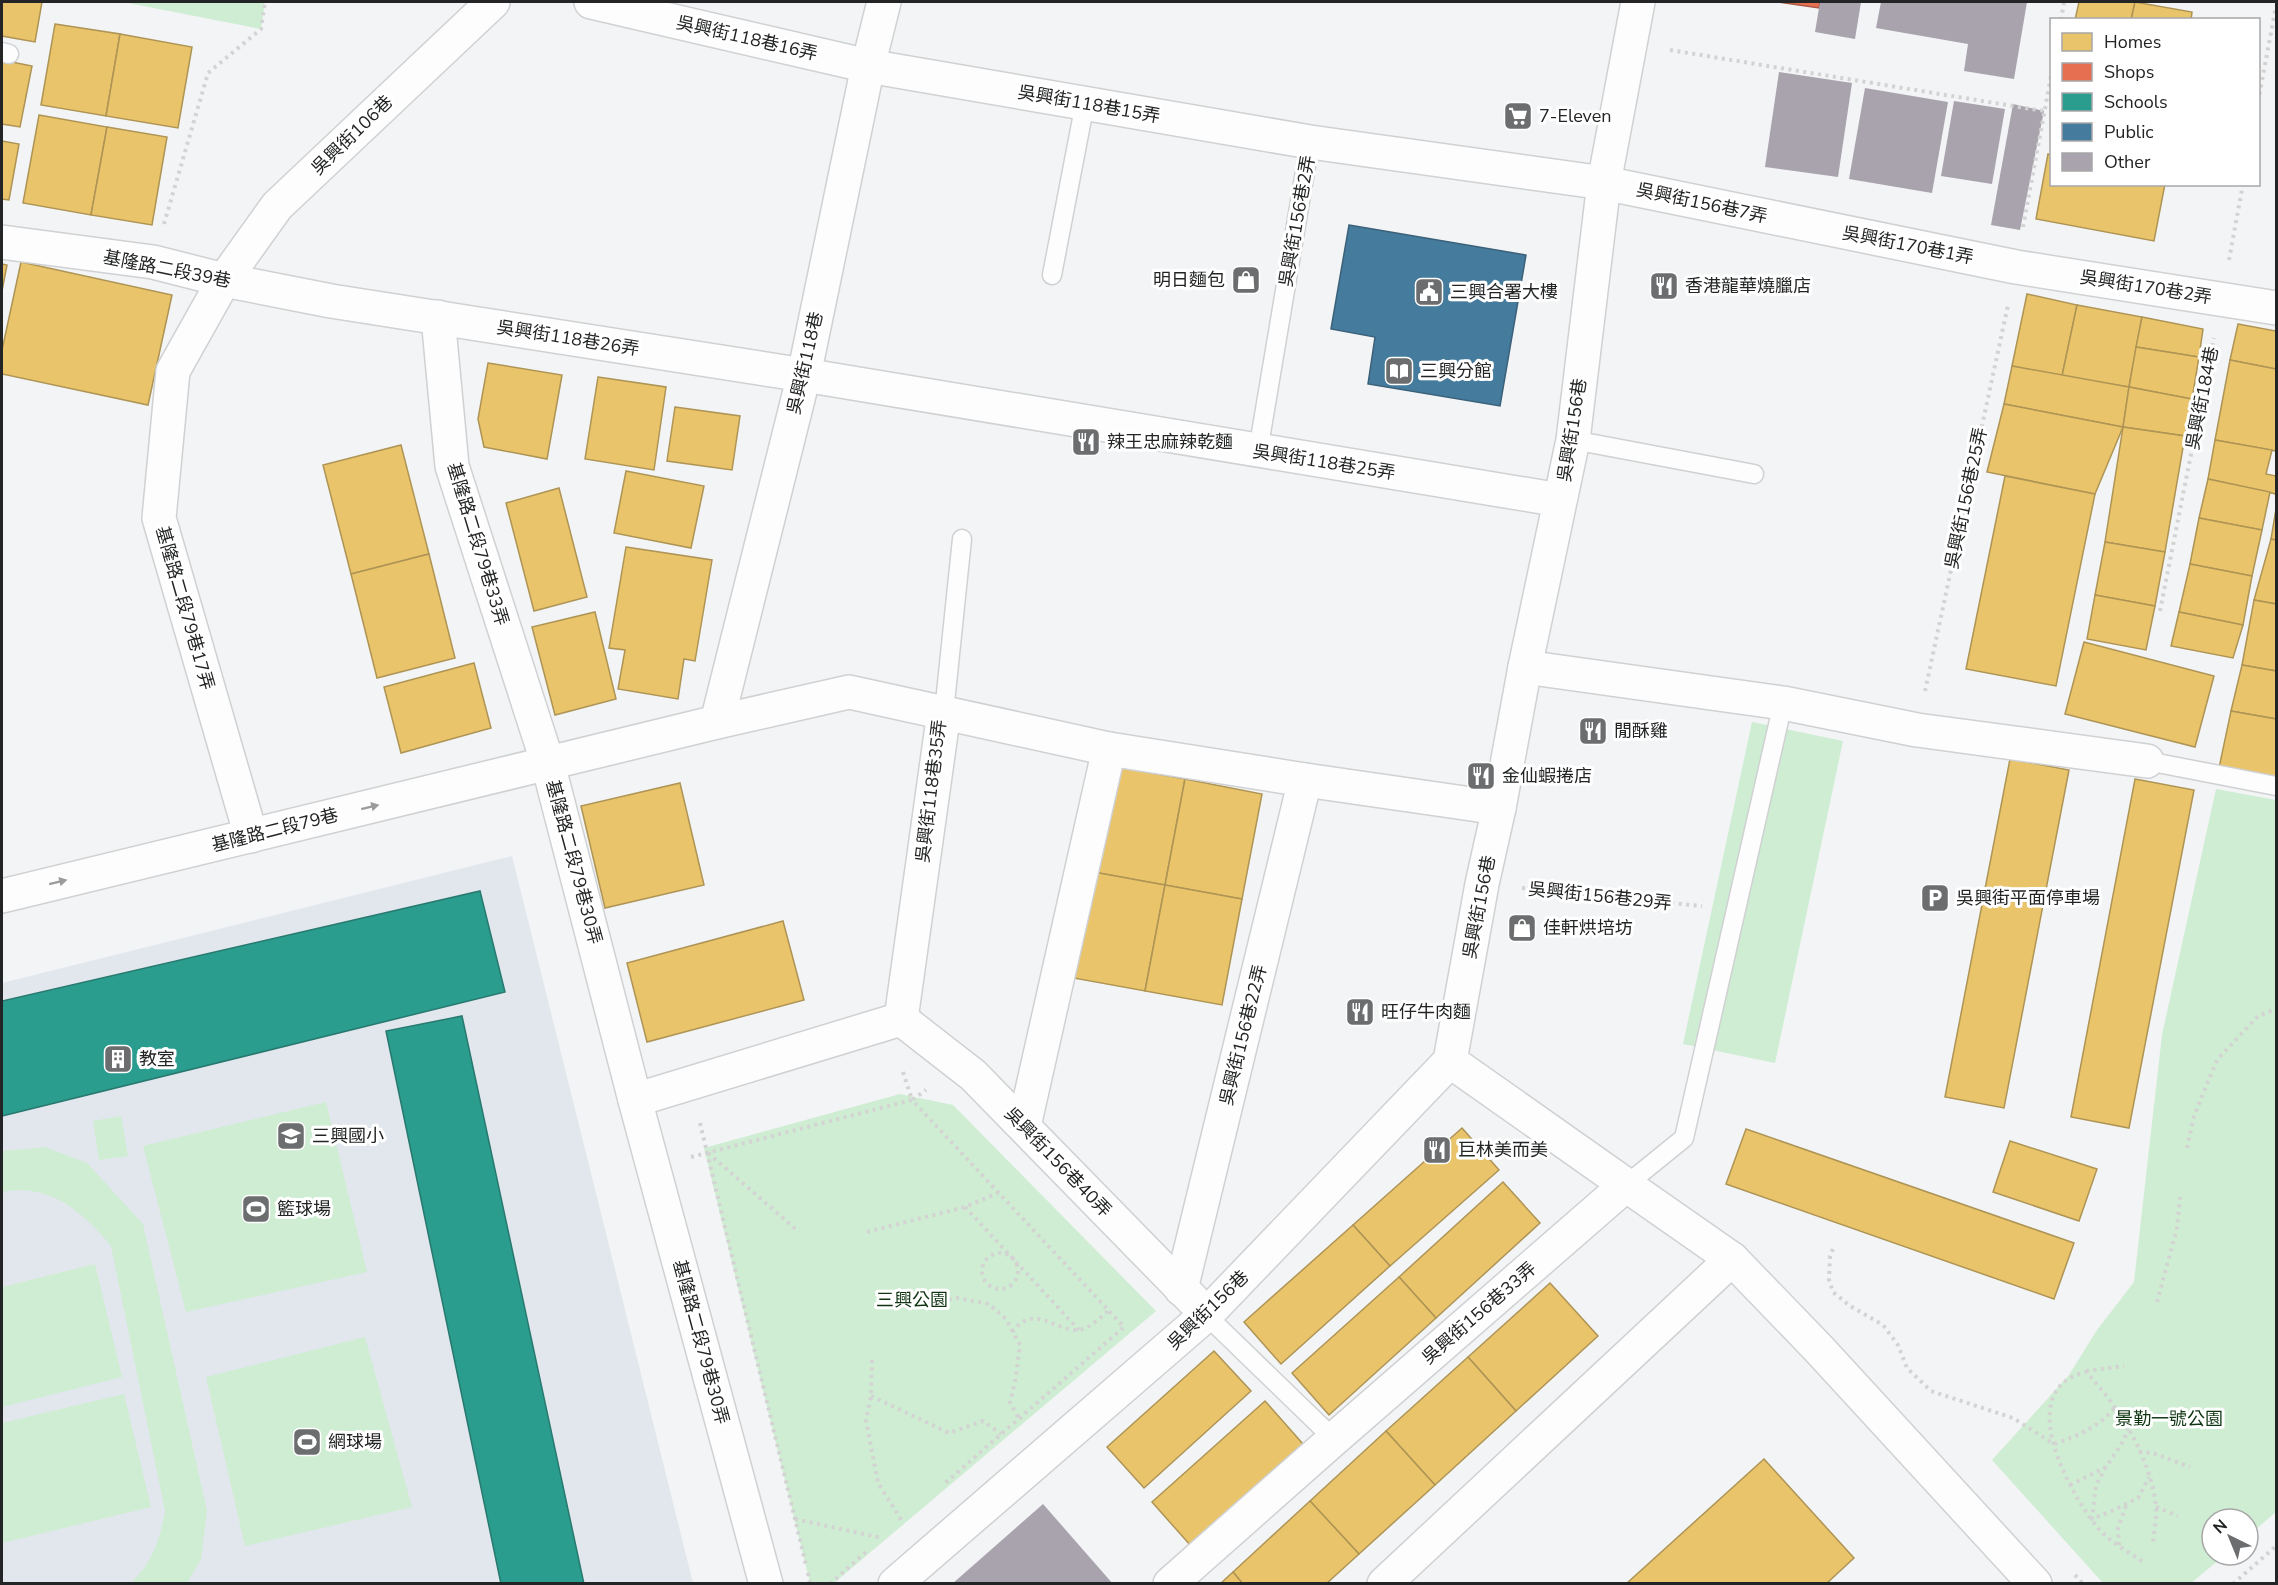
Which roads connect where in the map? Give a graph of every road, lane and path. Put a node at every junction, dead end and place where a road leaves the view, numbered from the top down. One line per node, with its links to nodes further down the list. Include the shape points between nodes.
1 (265, 2): 20 (path, via 261,29 208,73)
2 (493, 2): 23 (street, 吳興街106巷, via 277,207)
3 (591, 2): 10 (street, 吳興街118巷16弄)
4 (884, 2): 10 (street, 吳興街118巷)
5 (1638, 2): 9 (street, 吳興街156巷)
6 (2064, 2): 8 (path)
7 (2277, 6): 12 (path)
8 (2061, 18)
9 (1631, 44): 14 (path); 16 (street, 吳興街156巷)
10 (868, 66): 13 (street, 吳興街118巷15弄); 28 (street, 吳興街118巷)
11 (2050, 81): 14 (path, 吳興街156巷25弄)
12 (2260, 97)
13 (1085, 103): 15 (street, 吳興街118巷15弄); 22 (lane)
14 (2044, 111): 21 (path, 吳興街156巷25弄)
15 (1310, 142): 16 (street, 吳興街156巷2弄); 30 (lane, 吳興街156巷2弄)
16 (1604, 183): 18 (street, 吳興街156巷7弄); 29 (street, 吳興街156巷)
17 (2243, 186): 24 (path, 吳興街184巷)
18 (1800, 223): 21 (street, 吳興街170巷1弄)
19 (2, 242): 20 (street, 基隆路二段39巷)
20 (153, 262): 23 (street, 基隆路二段39巷)
21 (2016, 267): 24 (street, 吳興街170巷2弄); 39 (path, 吳興街156巷25弄)
22 (1052, 275)
23 (224, 280): 25 (street, 基隆路二段39巷); 46 (street, 基隆路二段79巷17弄, via 173,371 159,518)
24 (2222, 299): 26 (street, 吳興街170巷2弄); 34 (path, 吳興街184巷)
25 (331, 301): 27 (street, 吳興街118巷26弄)
26 (2277, 308)
27 (438, 317): 28 (street, 吳興街118巷26弄); 42 (street, 基隆路二段79巷33弄, via 452,466)
28 (804, 375): 30 (street, 吳興街118巷25弄); 38 (street, 吳興街118巷)
29 (1573, 440): 31 (lane); 32 (street, 吳興街156巷)
30 (1258, 451): 32 (street, 吳興街118巷25弄)
31 (1754, 474)
32 (1560, 501): 35 (street, 吳興街156巷)
33 (962, 539): 37 (lane)
34 (2160, 611)
35 (1525, 667): 36 (street); 45 (street, 吳興街156巷)
36 (1783, 704): 39 (street); 57 (lane, via 1684,1138)
37 (944, 712): 38 (street, 吳興街118巷35弄, via 849,692); 40 (street); 51 (street, 吳興街118巷35弄)
38 (717, 722): 42 (street, 吳興街118巷35弄)
39 (1917, 730): 41 (street)
40 (1109, 749): 43 (street); 54 (street)
41 (2147, 761): 44 (lane)
42 (548, 764): 46 (street, 基隆路二段79巷, one-way to 42); 53 (street, 基隆路二段79巷30弄)
43 (1305, 780): 45 (street); 66 (street, 吳興街156巷22弄)
44 (2277, 786)
45 (1499, 808): 47 (street, 吳興街156巷)
46 (251, 836): 48 (street, 基隆路二段79巷, one-way to 46)
47 (1482, 884): 49 (path, 吳興街156巷29弄); 52 (street, 吳興街156巷)
48 (2, 896)
49 (1706, 906)
50 (2277, 1009): 55 (path, via 2258,1016 2217,1060 2194,1116)
51 (901, 1019): 53 (street); 54 (street, 吳興街156巷40弄, via 973,1075)
52 (1450, 1060): 57 (street); 70 (street, 吳興街156巷)
53 (635, 1100): 105 (street, 基隆路二段79巷30弄)
54 (1024, 1126): 66 (street, 吳興街156巷40弄)
55 (2187, 1148)
56 (708, 1153): 58 (path, via 912,1100); 61 (path); 95 (path)
57 (1626, 1185): 64 (street); 83 (street, 吳興街156巷33弄)
58 (998, 1193): 60 (path); 69 (path)
59 (2180, 1197): 68 (path, via 2177,1228)
60 (964, 1207): 62 (path); 65 (path)
61 (799, 1232)
62 (867, 1232)
63 (1833, 1249): 84 (path, via 1829,1280 1833,1292 1883,1325 1898,1345 1907,1368 1931,1391 2013,1418)
64 (1732, 1259): 110 (street); 111 (street)
65 (1016, 1261): 65 (path, via 994,1254 984,1262 983,1279 993,1288 1007,1288 1015,1281); 71 (path)
66 (1181, 1289): 70 (street, 吳興街156巷40弄)
67 (904, 1300): 72 (path, via 936,1302 957,1298 989,1304 1006,1319)
68 (2157, 1302)
69 (1108, 1310): 71 (path); 79 (path, via 1124,1327)
70 (1206, 1315): 83 (lane); 108 (street, 吳興街156巷)
71 (1080, 1330): 72 (path, via 1030,1319)
72 (1012, 1332): 79 (path, via 1020,1345 1010,1402)
73 (872, 1360): 76 (path)
74 (2124, 1366): 75 (path)
75 (2086, 1372): 77 (path); 84 (path, via 2070,1375 2054,1393 2049,1416)
76 (871, 1396): 82 (path, via 949,1433 983,1421); 97 (path, via 866,1420 878,1483)
77 (2115, 1408): 78 (path); 84 (path, via 2091,1429)
78 (2120, 1416): 80 (path, via 2154,1415); 81 (path)
79 (1019, 1419): 82 (path)
80 (2181, 1422)
81 (2128, 1429): 85 (path); 86 (path)
82 (1001, 1434): 90 (path)
83 (1334, 1439): 109 (street, 吳興街156巷33弄)
84 (2054, 1444): 89 (path)
85 (2139, 1452): 87 (path); 88 (path)
86 (2106, 1467): 89 (path); 96 (path, via 2096,1485)
87 (2190, 1467)
88 (2149, 1476): 91 (path, via 2138,1498); 92 (path)
89 (2070, 1485): 96 (path)
90 (938, 1490)
91 (2127, 1504): 96 (path); 102 (path, via 2118,1528)
92 (2156, 1507): 94 (path); 101 (path)
93 (911, 1513): 97 (path)
94 (2178, 1516)
95 (795, 1519): 100 (path); 106 (path)
96 (2092, 1519): 102 (path)
97 (902, 1521): 98 (path)
98 (895, 1527)
99 (889, 1532): 100 (path)
100 (882, 1538): 107 (path)
101 (2153, 1543)
102 (2119, 1545): 104 (path)
103 (2277, 1546): 112 (path)
104 (2142, 1562)
105 (766, 1584)
106 (810, 1584)
107 (830, 1584)
108 (895, 1584)
109 (1170, 1584)
110 (1384, 1584)
111 (2036, 1584)
112 (2233, 1584)

